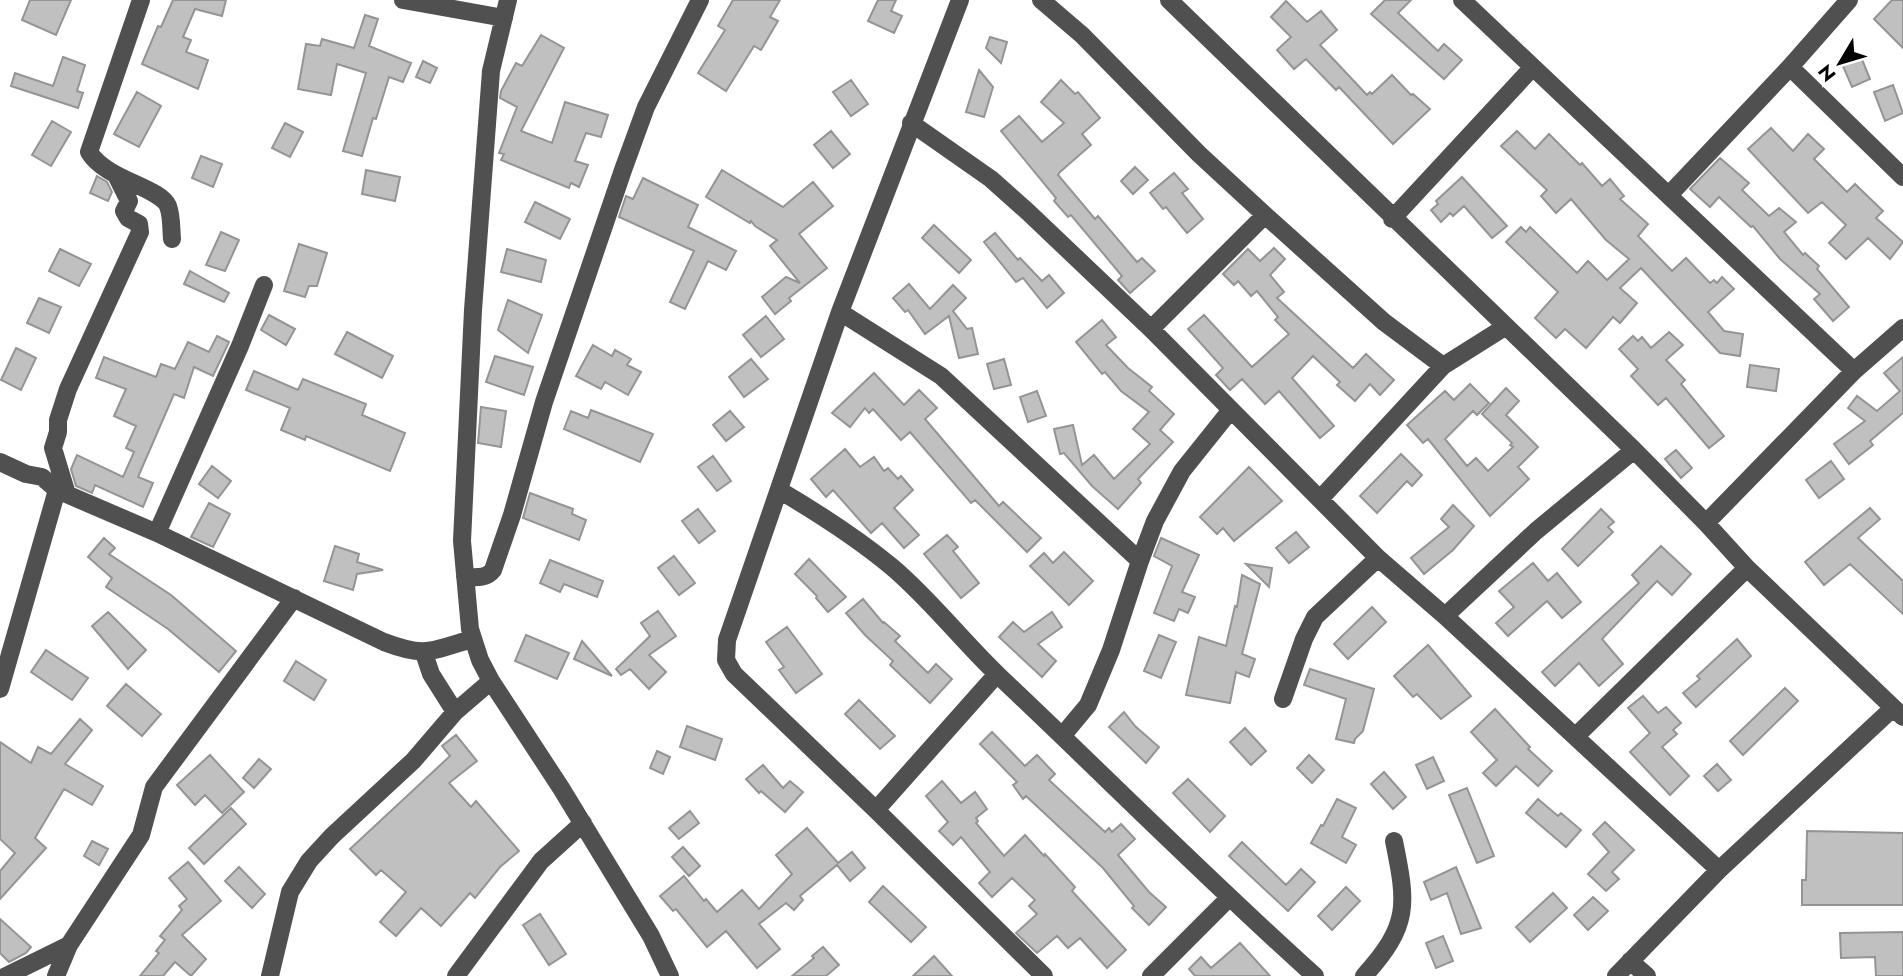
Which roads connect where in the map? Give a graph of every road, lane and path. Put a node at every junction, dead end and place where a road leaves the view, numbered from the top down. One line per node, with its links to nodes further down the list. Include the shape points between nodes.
1 (141, 0): 13 (street, via 89,152 96,163)
2 (403, 0): 9 (street)
3 (699, 0): 37 (street, via 646,107 623,170 493,570 484,577)
4 (960, 0): 12 (street)
5 (1041, 0): 16 (street)
6 (1168, 0): 17 (street)
7 (1462, 0): 11 (street)
8 (1849, 0): 10 (street)
9 (506, 9): 37 (street, via 491,71 473,310 462,541)
10 (1790, 67): 14 (street); 15 (street)
11 (1532, 68): 15 (street); 17 (street)
12 (911, 123): 20 (street); 23 (street, via 991,179)
13 (116, 175): 18 (street, via 156,193 167,204); 30 (street, via 129,201 124,211 139,224 140,232 58,420 53,448)
14 (1903, 177)
15 (1669, 195): 25 (street)
16 (1265, 215): 23 (street); 24 (street, via 1384,322)
17 (1392, 219): 21 (street)
18 (172, 239)
19 (264, 285): 33 (street)
20 (840, 312): 29 (street); 35 (street, via 941,376)
21 (1505, 327): 24 (street); 27 (street)
22 (1903, 328): 25 (street)
23 (1151, 330): 26 (street)
24 (1444, 366): 31 (street)
25 (1854, 371): 32 (street)
26 (1230, 411): 31 (street); 35 (street, via 1182,471)
27 (1633, 450): 32 (street); 39 (street)
28 (0, 462): 30 (street, via 42,477)
29 (779, 490): 42 (street, via 828,519 893,568); 50 (street, via 727,640 726,660 734,674)
30 (62, 492): 33 (street); 44 (street)
31 (1321, 498): 34 (street)
32 (1706, 523): 36 (street)
33 (157, 533): 38 (street)
34 (1378, 558): 39 (street); 45 (street, via 1315,617)
35 (1140, 561): 48 (street, via 1088,705)
36 (1747, 568): 47 (street); 49 (street)
37 (465, 577): 40 (street)
38 (294, 598): 41 (street, via 384,642); 55 (street, via 155,787 141,835)
39 (1445, 616): 49 (street)
40 (472, 639): 41 (street); 43 (street)
41 (424, 653): 46 (street, via 431,674)
42 (997, 674): 48 (street); 50 (street)
43 (491, 681): 46 (street); 51 (street)
44 (0, 689)
45 (1283, 699)
46 (455, 712): 60 (street, via 413,761 309,862 290,892)
47 (1898, 713): 53 (street)
48 (1063, 735): 54 (street)
49 (1576, 736): 53 (street)
50 (876, 810): 63 (street)
51 (583, 824): 61 (street, via 541,861); 62 (street)
52 (1394, 841): 66 (street, via 1403,884 1401,919 1387,950)
53 (1719, 870): 56 (street)
54 (1228, 899): 64 (street); 65 (street)
55 (69, 946): 58 (street); 59 (street)
56 (1630, 961): 67 (street); 68 (street)
57 (0, 971): 58 (street)
58 (6, 976)
59 (55, 976)
60 (270, 976)
61 (456, 976)
62 (670, 976)
63 (1044, 976)
64 (1151, 976)
65 (1315, 976)
66 (1364, 976)
67 (1615, 976)
68 (1647, 976)

